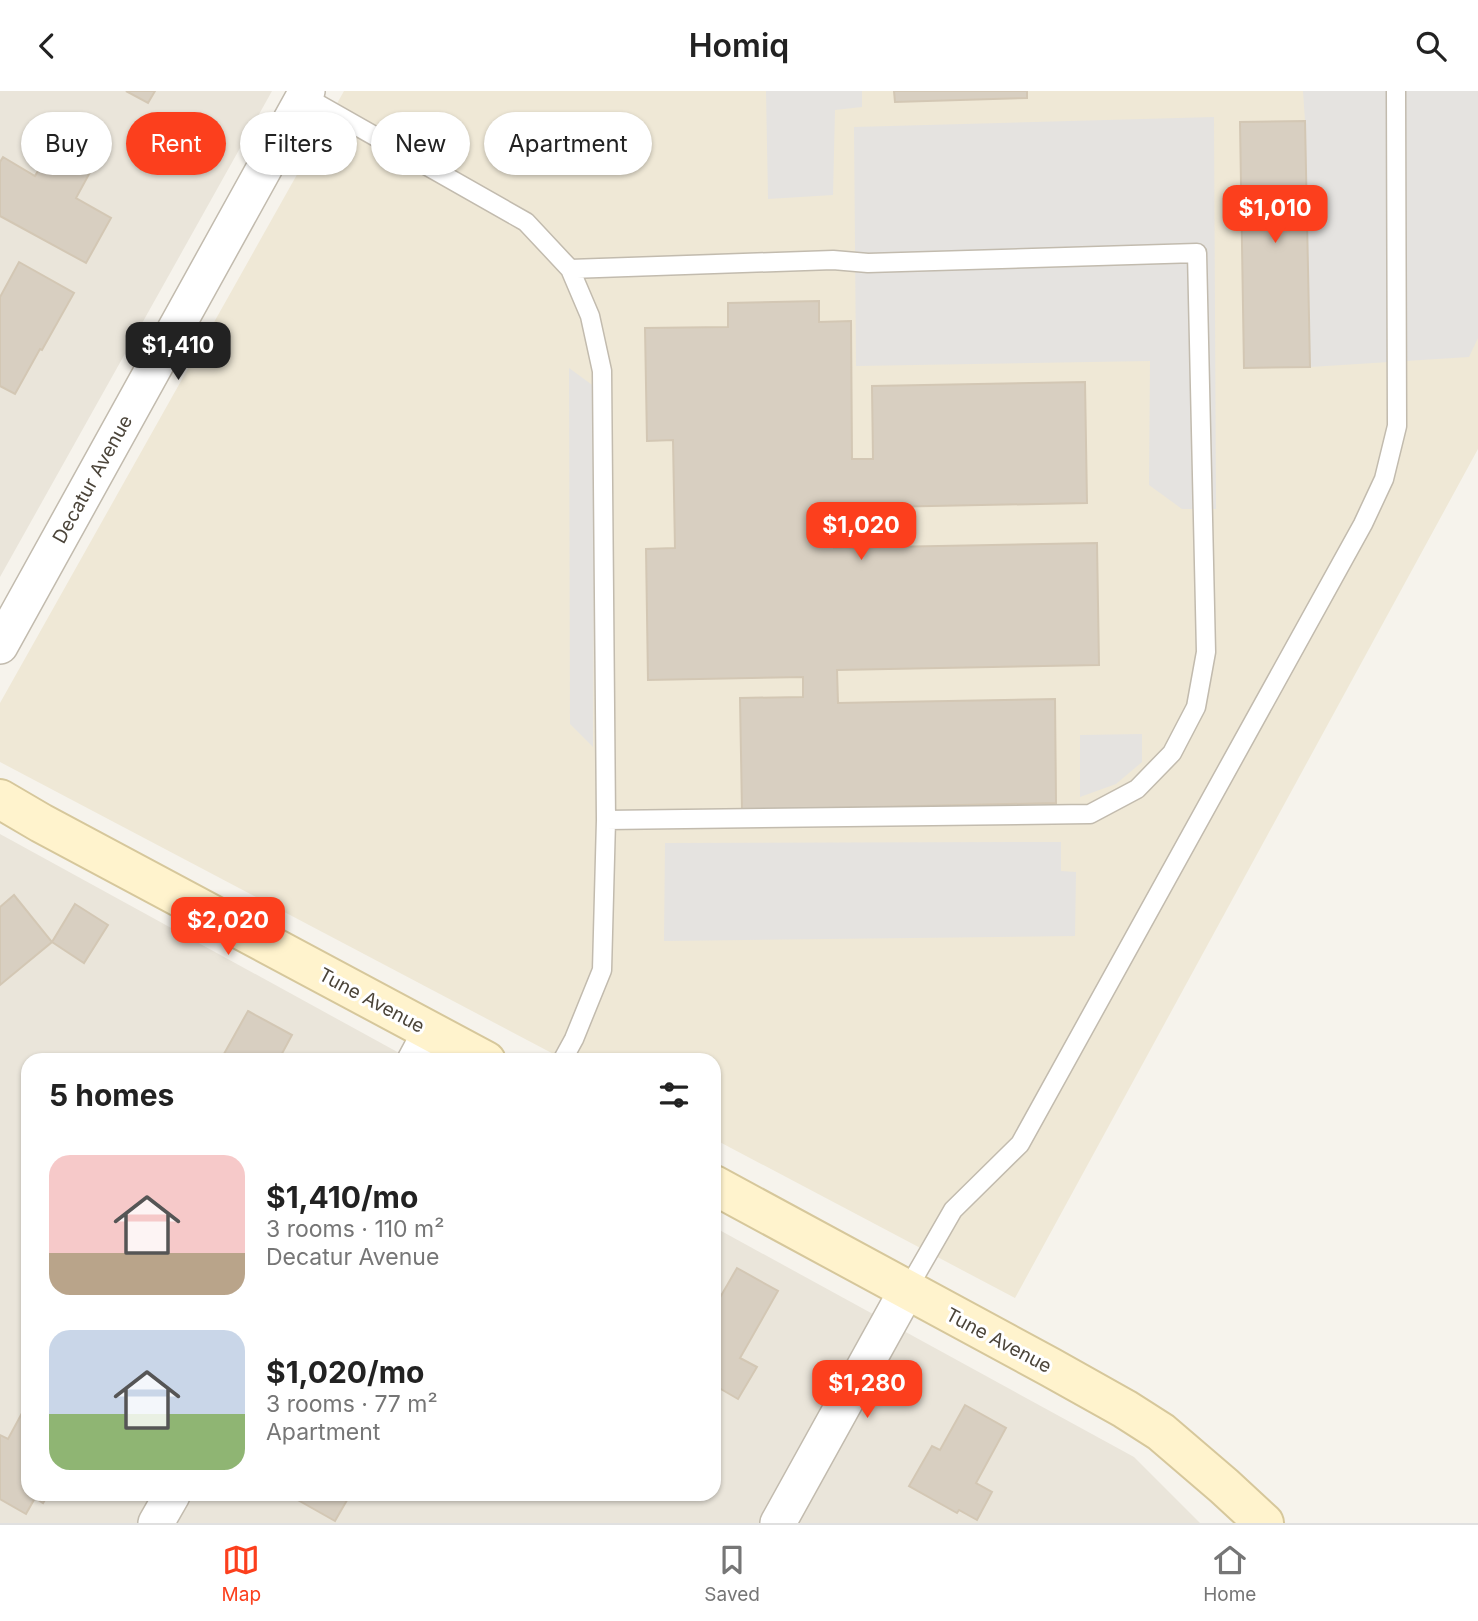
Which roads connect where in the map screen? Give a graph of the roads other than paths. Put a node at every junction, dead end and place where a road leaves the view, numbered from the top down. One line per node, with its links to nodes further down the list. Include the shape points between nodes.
1 (1396, 91): 11 (lane, via 1397,426 1384,479 1020,1144 953,1210)
2 (306, 93): 3 (lane, via 526,222); 4 (street, Decatur Avenue)
3 (570, 269): 6 (lane, via 590,316 602,371); 6 (lane, via 1197,253 1206,652 1196,707 1172,754 1137,789 1090,814)
4 (0, 646)
5 (0, 799): 7 (street, Tune Avenue)
6 (606, 820): 9 (lane, via 603,970)
7 (423, 1046): 8 (street, Tune Avenue)
8 (452, 1053)
9 (566, 1053)
10 (721, 1189): 11 (street, Tune Avenue)
11 (907, 1290): 14 (street); 15 (street, Tune Avenue, via 1161,1432)
12 (169, 1501): 13 (street)
13 (156, 1523)
14 (778, 1523)
15 (1264, 1523)

